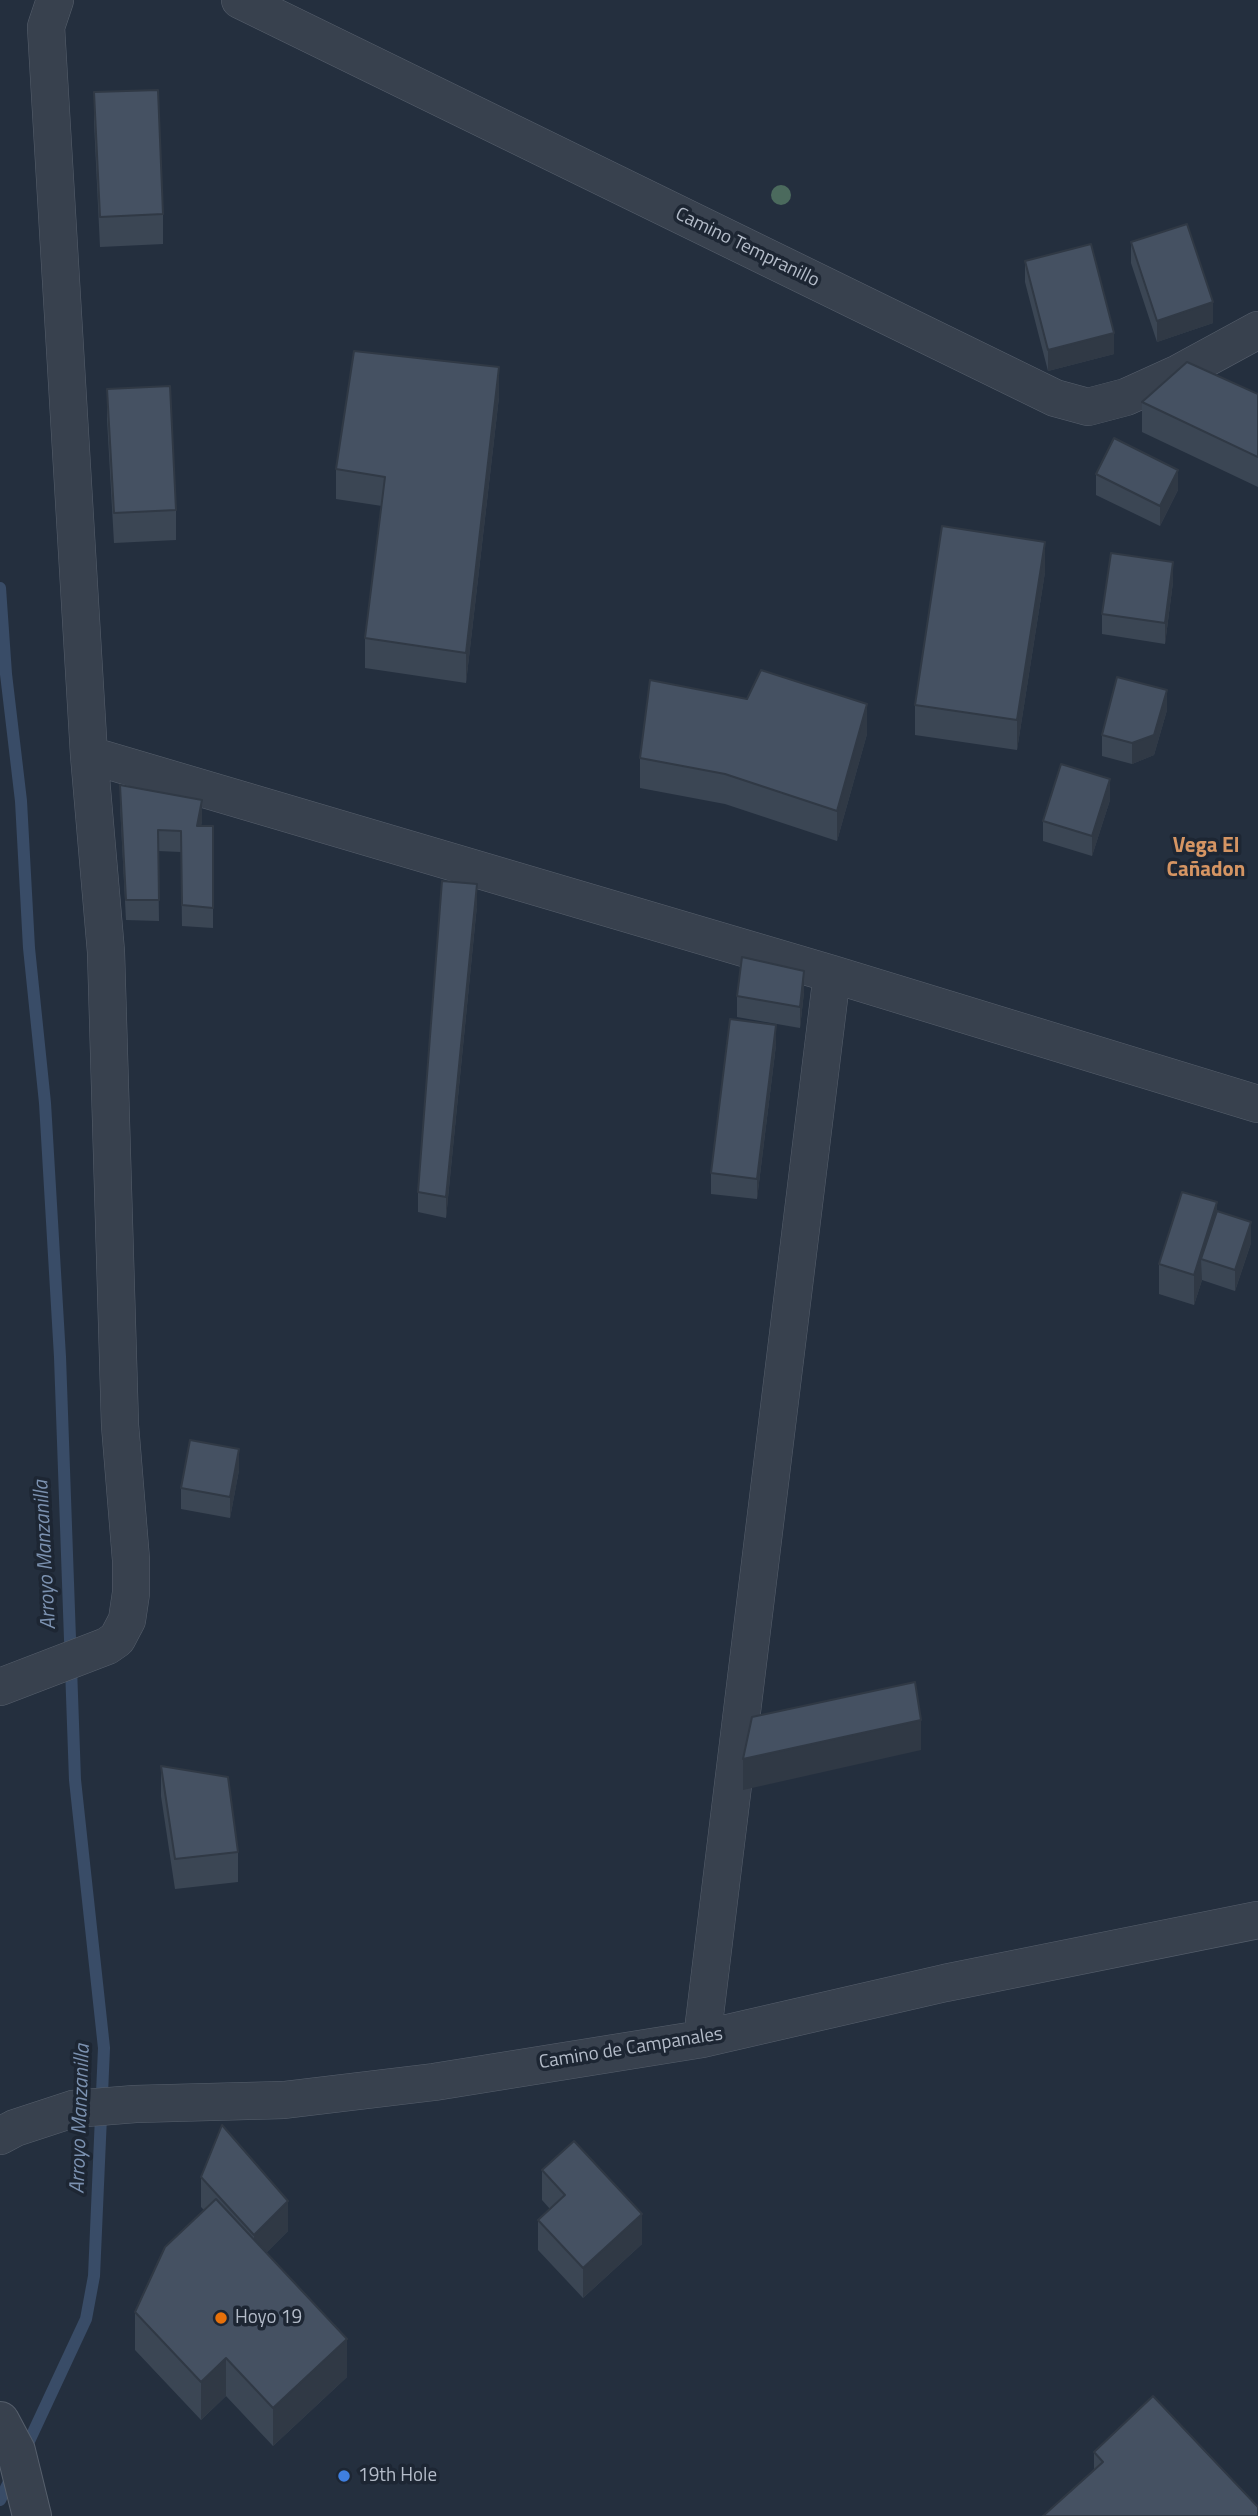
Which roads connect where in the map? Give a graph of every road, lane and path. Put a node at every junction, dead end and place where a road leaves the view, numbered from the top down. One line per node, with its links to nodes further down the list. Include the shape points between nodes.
1 (55, 0): 4 (street, via 46,27)
2 (240, 0): 3 (street, Camino Tempranillo, via 1055,398 1088,407 1126,397)
3 (1258, 330)
4 (89, 755): 5 (street); 7 (street, via 106,952 120,1424 131,1592 127,1620 117,1639)
5 (832, 974): 6 (street); 9 (street)
6 (1258, 1104)
7 (0, 1687)
8 (1258, 1920): 9 (street, Camino de Campanales, via 945,1983)
9 (702, 2039): 10 (street, Camino de Campanales, via 434,2082 284,2099 74,2109)
10 (0, 2136)
11 (8, 2436): 12 (street)
12 (32, 2515)

